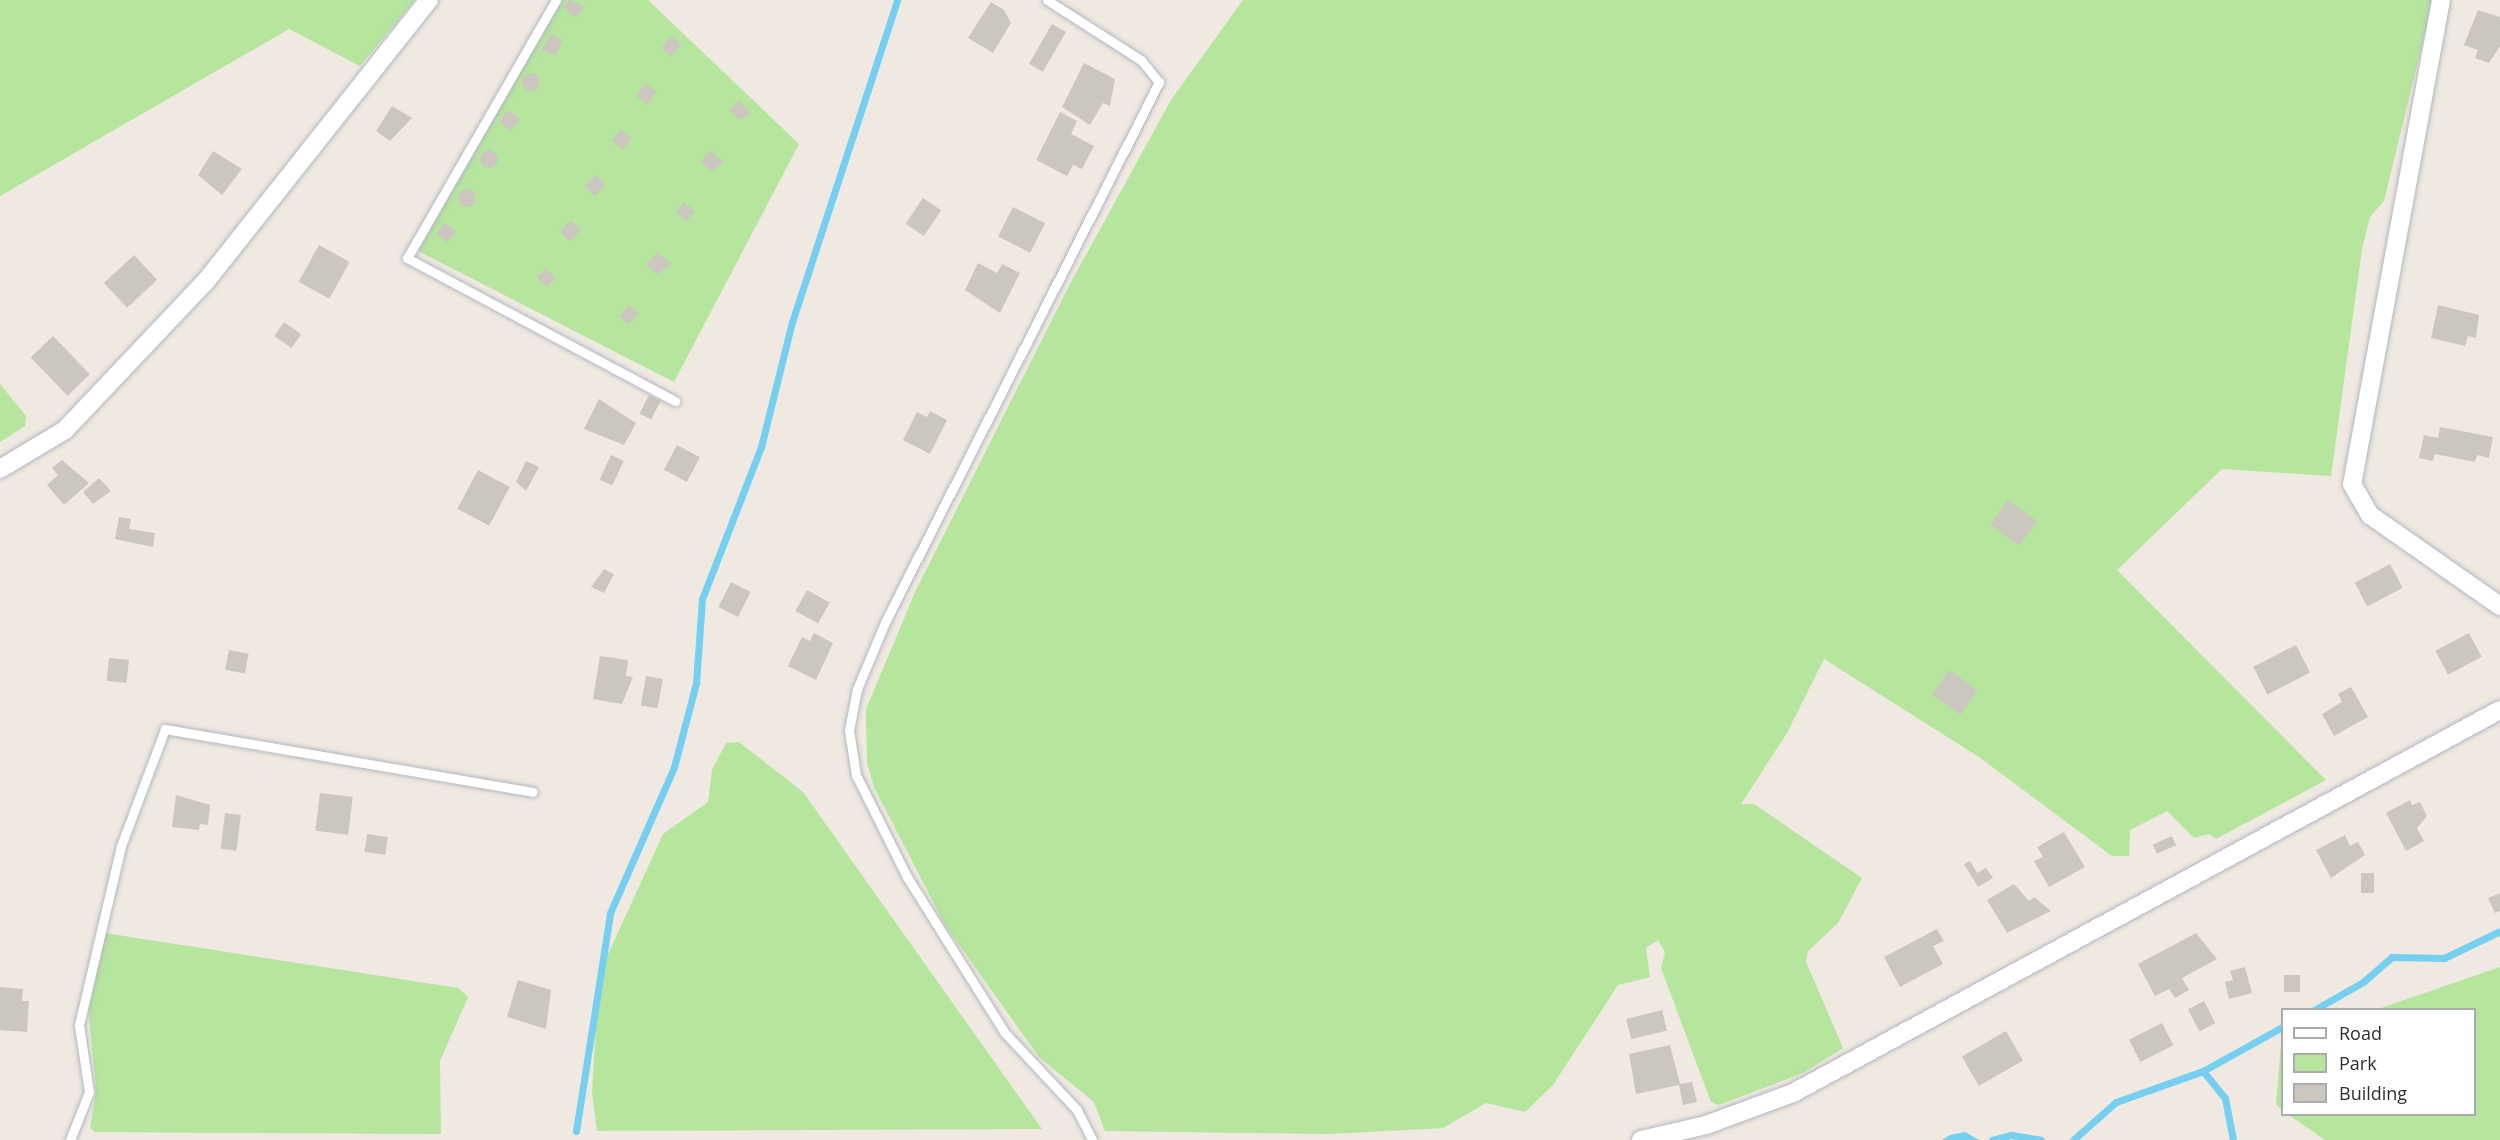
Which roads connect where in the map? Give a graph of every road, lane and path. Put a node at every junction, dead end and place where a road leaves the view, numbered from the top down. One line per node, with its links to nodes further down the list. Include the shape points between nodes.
1 (429, 0): 6 (street, via 206,281 65,430)
2 (556, 0): 5 (lane, via 407,258)
3 (1047, 0): 11 (lane, via 1142,60 1159,82 886,620 857,689 849,730 856,775 913,887 1005,1033 1077,1110)
4 (2441, 0): 7 (street, via 2352,483 2370,515)
5 (675, 401)
6 (0, 469)
7 (2500, 606)
8 (2500, 710): 12 (street, via 1803,1088 1706,1125)
9 (533, 792): 10 (lane, via 165,729 121,846 79,1025 89,1092)
10 (70, 1140)
11 (1092, 1140)
12 (1641, 1140)

